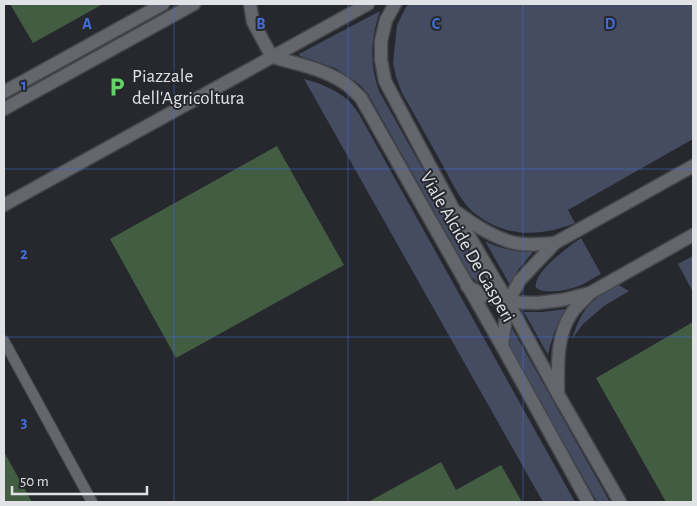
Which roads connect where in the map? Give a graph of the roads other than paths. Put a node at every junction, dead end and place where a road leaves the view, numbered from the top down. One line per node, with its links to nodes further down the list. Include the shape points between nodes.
1 (163, 4): 7 (street)
2 (194, 4): 8 (street)
3 (250, 4): 6 (street, via 254,22)
4 (368, 4): 6 (street)
5 (395, 4): 11 (street, Viale Alcide De Gasperi, via 386,20 381,41 385,81)
6 (272, 57): 10 (street); 14 (street, Viale Alcide De Gasperi, via 328,73 361,98)
7 (4, 92)
8 (4, 109)
9 (693, 166): 13 (street)
10 (4, 205)
11 (455, 212): 13 (street, via 480,229 512,242); 16 (street, Viale Alcide De Gasperi)
12 (693, 235): 15 (street)
13 (555, 243): 16 (street, via 520,280)
14 (467, 286): 16 (street, via 488,297); 18 (street, Viale Alcide De Gasperi)
15 (590, 293): 16 (street, via 537,303); 19 (street, via 571,314 563,332 559,350)
16 (508, 302): 18 (street); 19 (street, Viale Alcide De Gasperi)
17 (4, 342): 20 (lane)
18 (502, 346): 21 (street, Viale Alcide De Gasperi)
19 (558, 394): 22 (street, Viale Alcide De Gasperi)
20 (92, 502)
21 (588, 502)
22 (620, 502)

